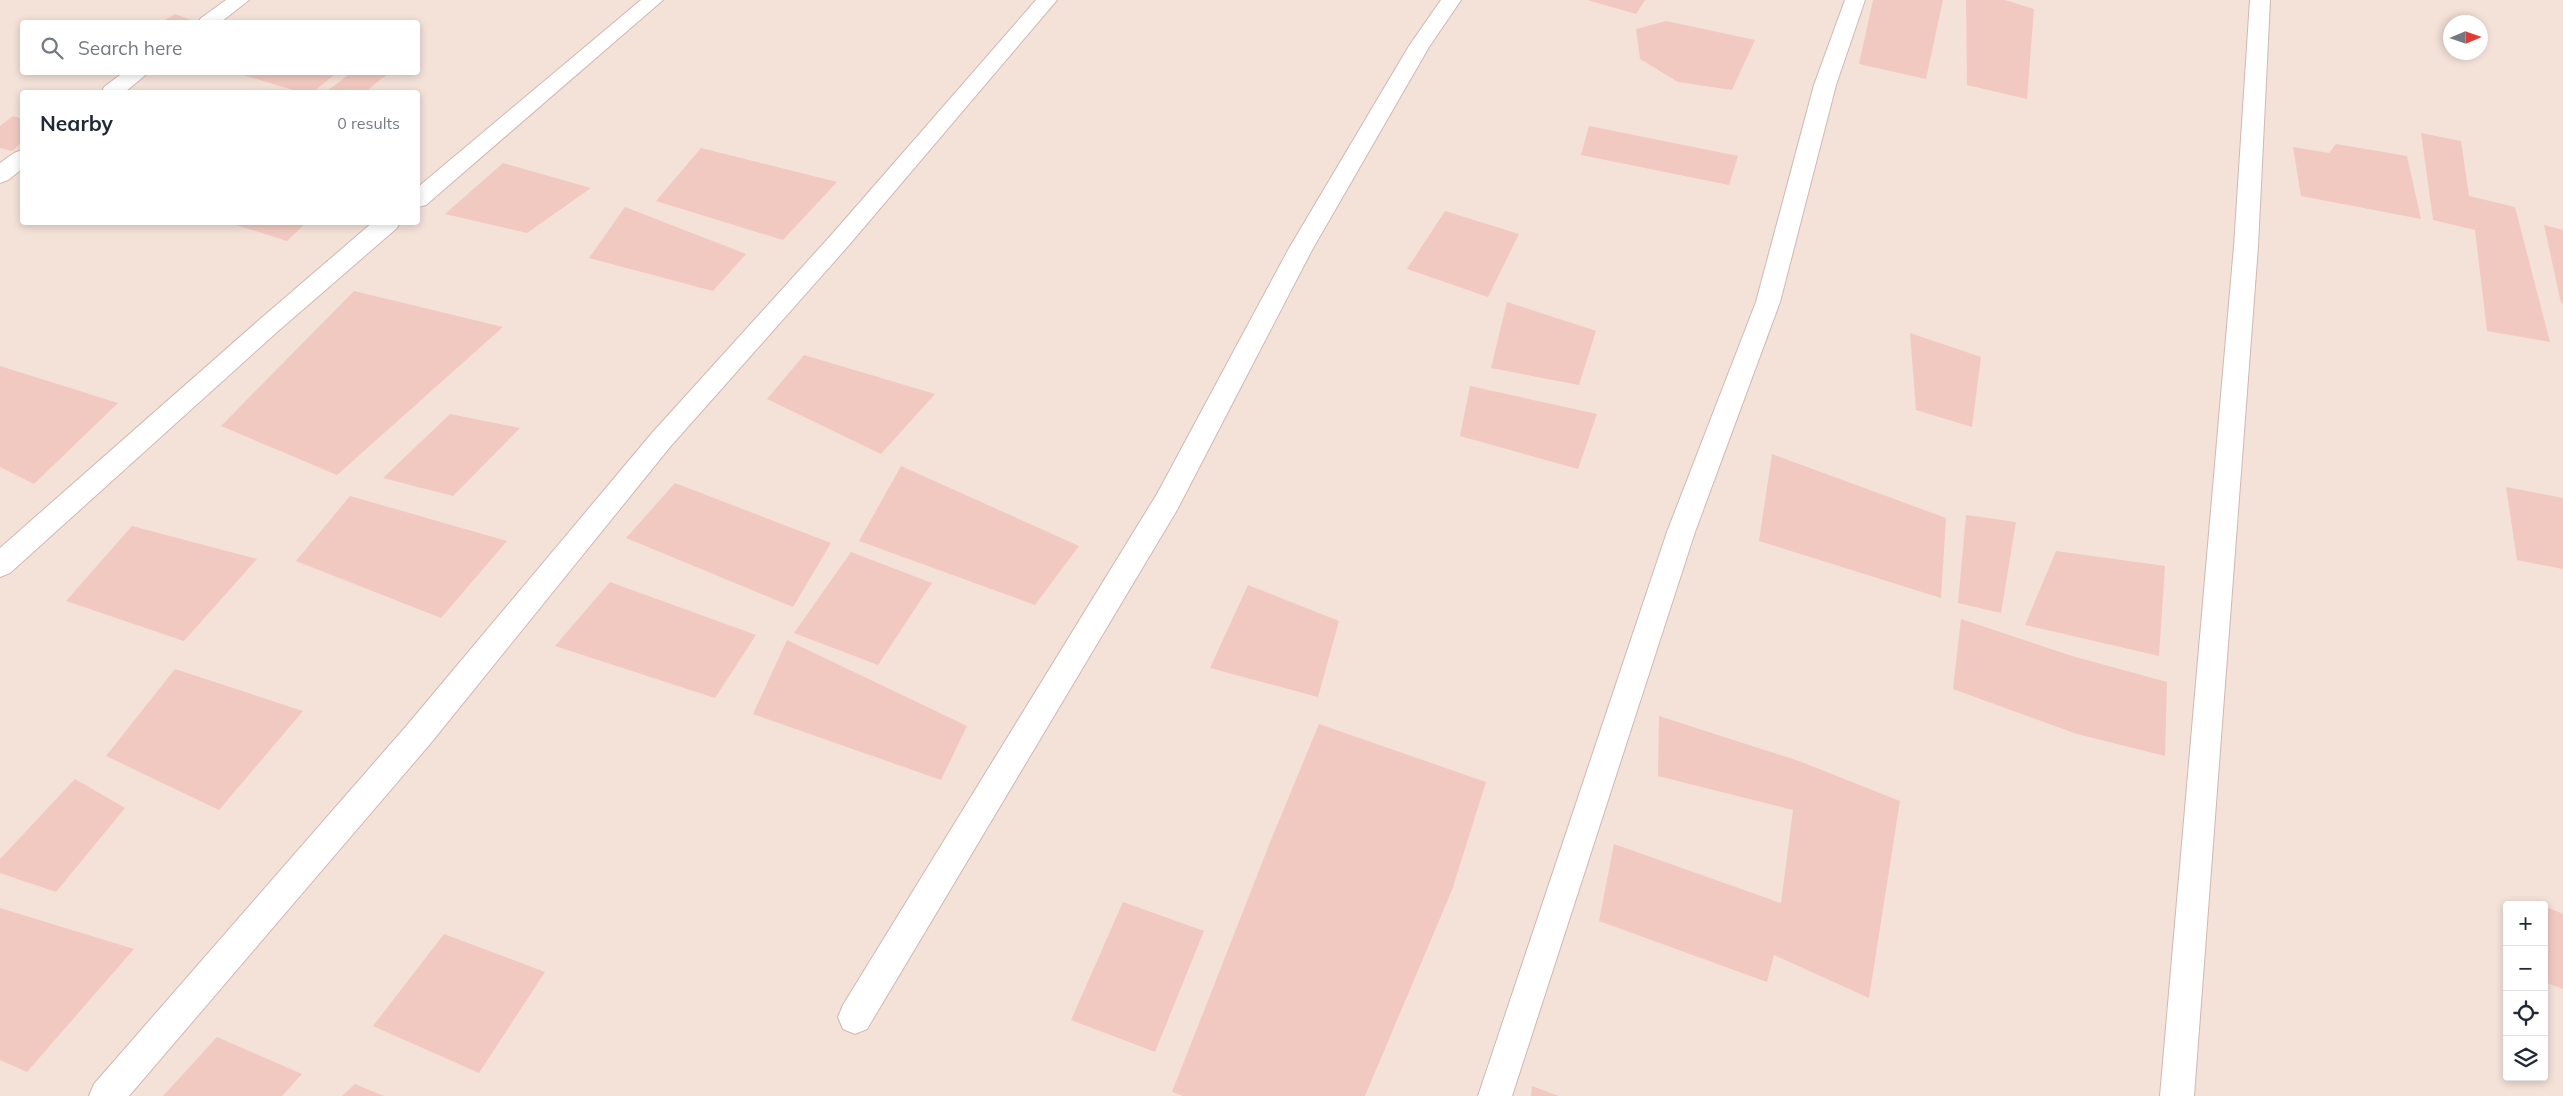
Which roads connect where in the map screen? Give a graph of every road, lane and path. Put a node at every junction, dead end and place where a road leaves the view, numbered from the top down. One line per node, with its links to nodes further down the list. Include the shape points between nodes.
1 (239, 0): 7 (street)
2 (653, 0): 12 (street)
3 (1047, 0): 16 (street, via 661,440 419,734)
4 (1451, 0): 15 (street, via 1419,46 1300,250 1166,502)
5 (1855, 0): 17 (street, via 1825,85 1768,302 1681,532)
6 (2260, 0): 18 (street, via 2246,246)
7 (211, 20)
8 (135, 75): 9 (street)
9 (115, 90)
10 (20, 160): 11 (street)
11 (0, 175)
12 (420, 197)
13 (386, 225): 14 (street)
14 (0, 565)
15 (855, 1017)
16 (106, 1096)
17 (1495, 1096)
18 (2177, 1096)

